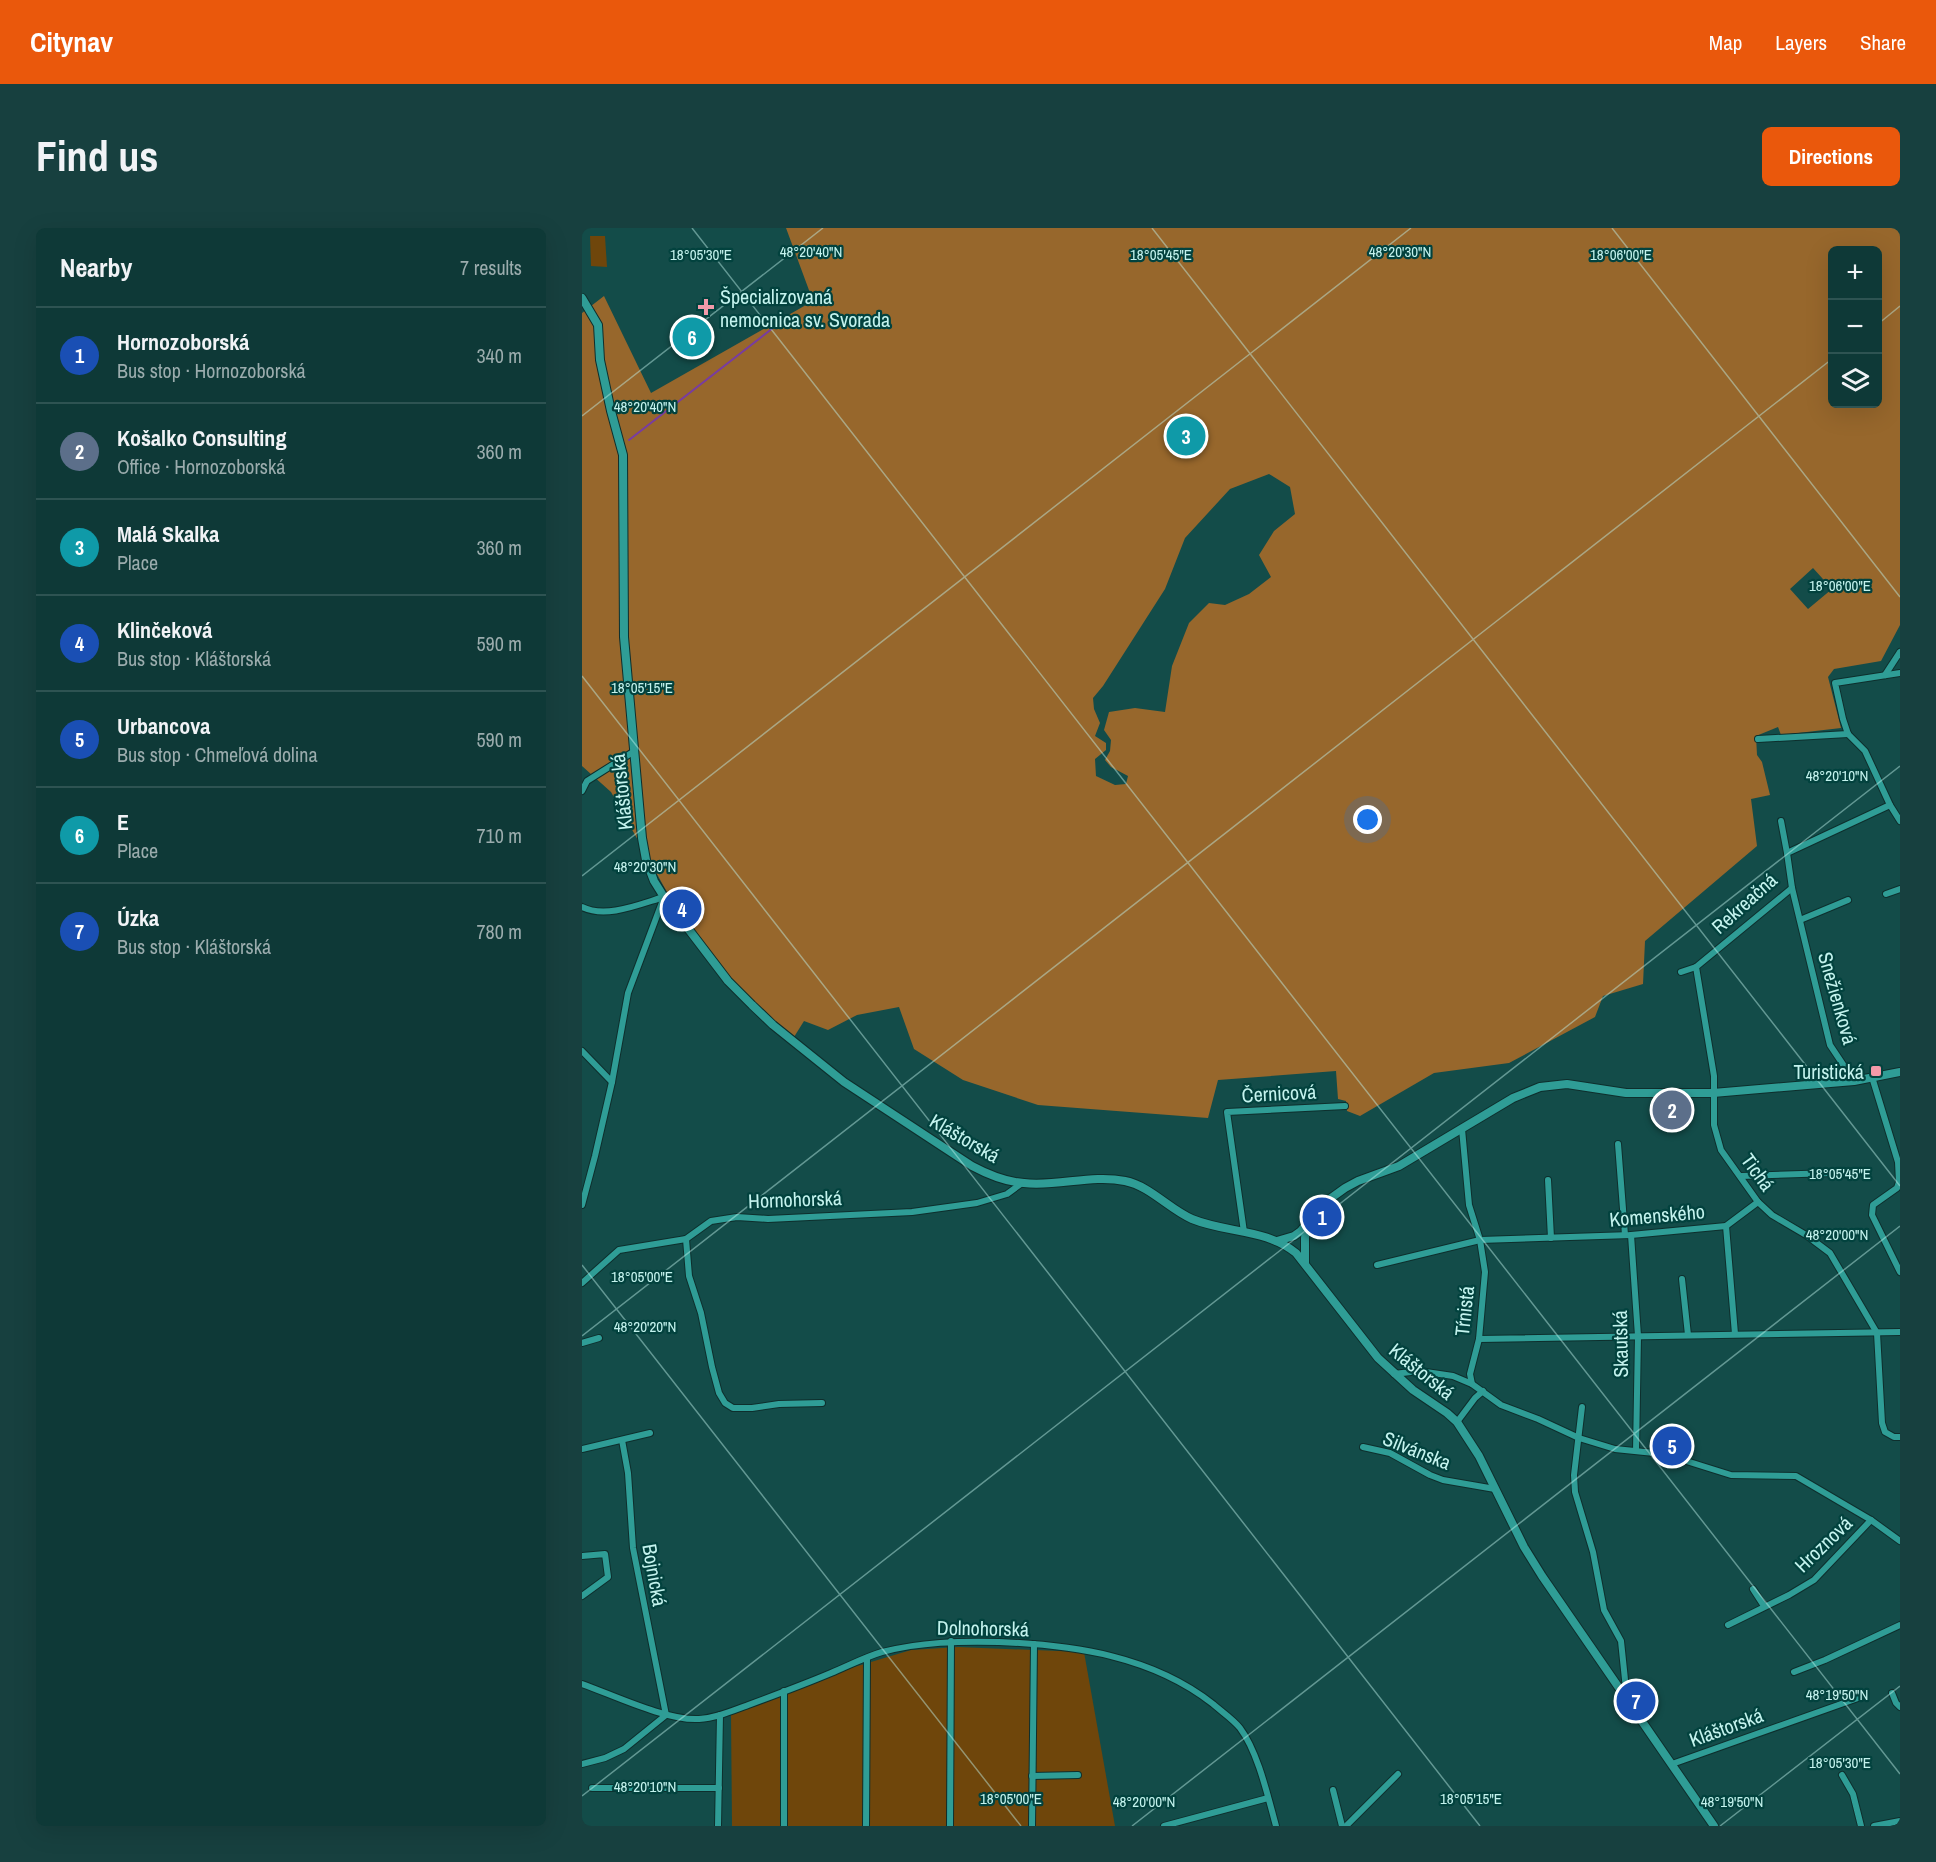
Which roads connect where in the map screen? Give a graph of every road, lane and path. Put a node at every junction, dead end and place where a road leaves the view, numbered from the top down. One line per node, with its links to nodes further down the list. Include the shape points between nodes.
1 (582, 298): 7 (street, Kláštorská, via 598,325 600,360 623,455 624,637)
2 (1900, 652): 4 (street)
3 (1900, 673): 4 (street)
4 (1885, 675): 5 (street, via 1835,683)
5 (1848, 734): 6 (street); 10 (street, via 1865,751)
6 (1758, 739)
7 (633, 752): 8 (street); 17 (street, Kláštorská, via 646,860)
8 (585, 778): 9 (street)
9 (582, 791)
10 (1890, 806): 11 (street); 13 (street, Rekreačná)
11 (1900, 821)
12 (1781, 822): 13 (street, Rekreačná)
13 (1787, 853): 14 (street, Rekreačná)
14 (1792, 888): 20 (street, Snežienková); 21 (street, Rekreačná)
15 (1900, 889): 16 (street)
16 (1886, 894)
17 (664, 897): 19 (street, via 607,912); 27 (street, via 628,993); 35 (street, Kláštorská, via 728,981 782,1032 844,1082 961,1159)
18 (1848, 900): 20 (street)
19 (582, 907)
20 (1800, 920): 26 (street, Snežienková, via 1830,1046)
21 (1696, 967): 22 (street, Rekreačná); 28 (street, via 1714,1076)
22 (1681, 972)
23 (582, 1051): 27 (street)
24 (1900, 1072): 25 (street)
25 (1872, 1077): 26 (street); 48 (street, via 1898,1162 1899,1182 1897,1188 1873,1205 1872,1215)
26 (1854, 1081): 28 (street)
27 (612, 1082): 37 (street)
28 (1713, 1093): 30 (street, via 1626,1093 1567,1084 1540,1087 1513,1098); 33 (street, Tichá, via 1714,1125 1721,1150)
29 (1345, 1106): 40 (street, Černicová, via 1227,1112)
30 (1462, 1129): 38 (street, via 1399,1166 1345,1188 1320,1206); 44 (street, Tŕnistá, via 1469,1205)
31 (1618, 1144): 41 (street, Skautská)
32 (1833, 1173): 33 (street)
33 (1741, 1176): 36 (street, Tichá)
34 (1548, 1180): 42 (street)
35 (1022, 1183): 40 (street, Kláštorská, via 1126,1181 1192,1219); 43 (street, Hornohorská, via 1007,1194 977,1203 912,1212 711,1221)
36 (1758, 1202): 39 (street, Komenského); 52 (street, Tichá, via 1830,1253)
37 (582, 1205)
38 (1307, 1225): 45 (street, via 1293,1236); 46 (street)
39 (1726, 1226): 41 (street, Komenského); 53 (street)
40 (1244, 1232): 45 (street, Kláštorská)
41 (1628, 1235): 42 (street, Komenského); 55 (street, Skautská)
42 (1551, 1238): 44 (street, Komenského)
43 (686, 1239): 50 (street, Hornohorská, via 619,1250); 62 (street, via 689,1276 711,1367 725,1403 733,1408)
44 (1480, 1240): 47 (street); 57 (street, Tŕnistá, via 1485,1272)
45 (1277, 1241): 46 (street, Kláštorská)
46 (1305, 1263): 59 (street, Kláštorská, via 1370,1349)
47 (1377, 1265)
48 (1900, 1272)
49 (1682, 1279): 54 (street)
50 (582, 1283)
51 (1900, 1332): 52 (street)
52 (1877, 1333): 53 (street); 66 (street, via 1882,1423 1885,1432)
53 (1735, 1334): 54 (street)
54 (1688, 1335): 55 (street)
55 (1638, 1336): 57 (street); 71 (street, Skautská)
56 (599, 1338): 58 (street)
57 (1479, 1339): 60 (street, Tŕnistá, via 1470,1374)
58 (582, 1343)
59 (1394, 1374): 60 (street, via 1419,1371); 64 (street, Kláštorská)
60 (1472, 1383): 61 (street)
61 (1483, 1391): 64 (street); 67 (street, via 1501,1406)
62 (822, 1403)
63 (1582, 1407): 67 (street)
64 (1457, 1422): 72 (street, Kláštorská)
65 (650, 1434): 68 (street)
66 (1900, 1437)
67 (1579, 1438): 71 (street); 89 (street, via 1575,1492 1593,1552 1604,1610 1621,1641)
68 (622, 1440): 70 (street); 91 (street, Bojnická, via 633,1548)
69 (1363, 1447): 72 (street, Silvánska, via 1390,1453 1443,1480)
70 (582, 1449)
71 (1636, 1451): 73 (street, via 1664,1454 1731,1474 1796,1476)
72 (1495, 1489): 89 (street, Kláštorská, via 1542,1576)
73 (1871, 1520): 74 (street); 78 (street, Hroznová, via 1814,1580)
74 (1900, 1541)
75 (582, 1556): 77 (street, via 605,1554 608,1577)
76 (1753, 1589): 78 (street)
77 (582, 1596)
78 (1764, 1606): 79 (street, Hroznová)
79 (1728, 1625)
80 (1900, 1625): 84 (street)
81 (951, 1641): 82 (street, Dolnohorská); 83 (street, Dolnohorská, via 880,1652); 107 (street)
82 (1034, 1644): 98 (street); 102 (street, Dolnohorská, via 1083,1649 1148,1666 1196,1691 1244,1734)
83 (867, 1658): 86 (street, Dolnohorská); 106 (street)
84 (1794, 1672)
85 (582, 1684): 91 (street, Dolnohorská)
86 (784, 1691): 92 (street, Dolnohorská); 105 (street)
87 (1892, 1693): 90 (street)
88 (1858, 1698): 94 (street, Kláštorská)
89 (1628, 1700): 94 (street, Kláštorská)
90 (1900, 1707)
91 (666, 1715): 92 (street, Dolnohorská, via 700,1719); 93 (street, via 624,1749)
92 (720, 1715): 100 (street)
93 (582, 1764)
94 (1672, 1764): 112 (street, Kláštorská)
95 (1398, 1774): 111 (street)
96 (1078, 1775): 98 (street)
97 (1842, 1775): 113 (street, via 1853,1794)
98 (1032, 1776): 108 (street)
99 (592, 1788): 100 (street)
100 (719, 1788): 104 (street)
101 (1333, 1790): 111 (street)
102 (1268, 1798): 109 (street); 110 (street, Dolnohorská)
103 (1900, 1821): 114 (street)
104 (718, 1826)
105 (784, 1826)
106 (866, 1826)
107 (950, 1826)
108 (1032, 1826)
109 (1164, 1826)
110 (1276, 1826)
111 (1344, 1826)
112 (1714, 1826)
113 (1861, 1826)
114 (1874, 1826)

